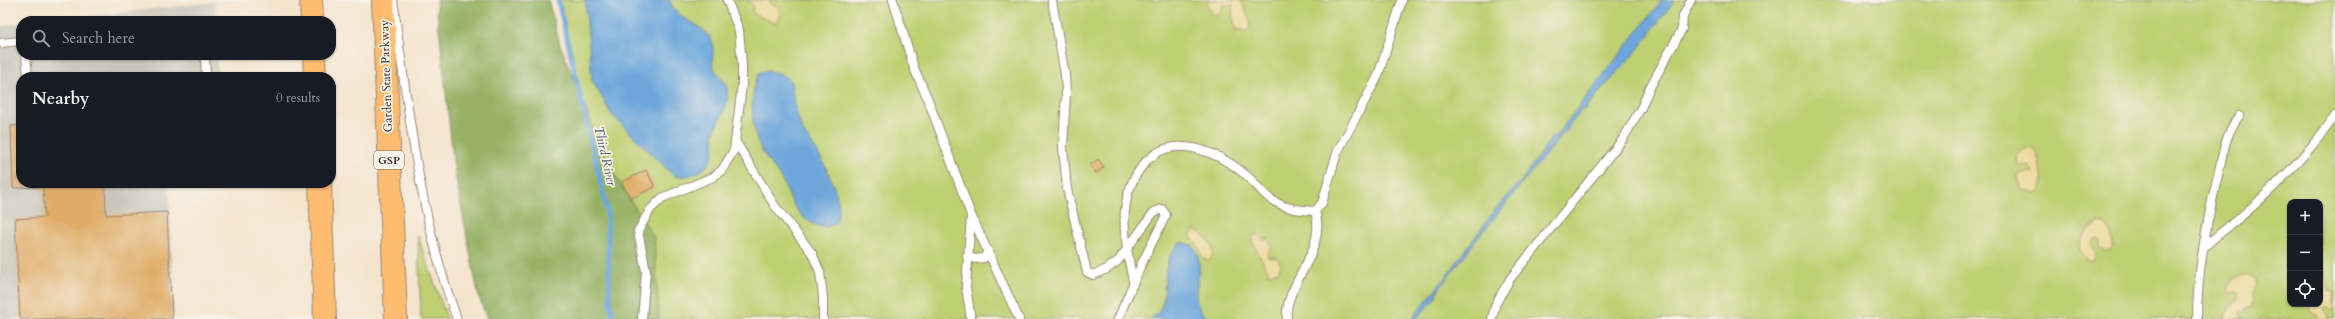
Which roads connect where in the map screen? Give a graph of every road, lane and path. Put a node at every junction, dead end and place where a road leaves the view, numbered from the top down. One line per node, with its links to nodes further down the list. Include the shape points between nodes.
1 (311, 0): 9 (highway)
2 (383, 0): 30 (highway, Garden State Parkway / GSP)
3 (393, 0): 31 (lane, via 419,181 431,238)
4 (727, 0): 20 (lane, via 741,43 742,85)
5 (893, 0): 23 (lane, via 914,68)
6 (1052, 0): 25 (lane, via 1065,75 1063,147 1067,189 1084,266 1087,272 1093,275 1100,273 1118,262)
7 (1402, 0): 22 (lane, via 1378,76 1343,142 1322,203)
8 (1691, 0): 38 (lane, via 1683,16 1682,29 1632,124 1510,279 1496,303)
9 (312, 16)
10 (16, 41): 11 (lane)
11 (0, 43)
12 (26, 60): 15 (lane)
13 (205, 60): 16 (lane)
14 (314, 60): 17 (highway)
15 (28, 72)
16 (206, 72)
17 (315, 72)
18 (2239, 116): 24 (lane, via 2224,143)
19 (2335, 116): 24 (lane, via 2283,177)
20 (736, 142): 32 (lane, via 722,170 701,184 662,198 650,210 638,231 646,271); 33 (lane, via 774,206 812,253 820,272)
21 (320, 188): 29 (highway)
22 (1315, 210): 25 (lane, via 1286,208 1271,199 1246,175 1211,152 1195,147 1168,148 1144,164 1129,189 1123,219); 37 (lane, via 1318,234 1290,298 1286,311)
23 (971, 215): 26 (lane); 27 (lane)
24 (2204, 247): 39 (lane, via 2198,285)
25 (1127, 250): 28 (lane); 28 (lane, via 1154,212 1158,209 1165,211 1165,220)
26 (988, 251): 27 (lane, via 984,258 975,259); 35 (lane)
27 (968, 256): 34 (lane, via 966,287)
28 (1133, 281): 36 (lane)
29 (326, 319)
30 (396, 319)
31 (457, 319)
32 (642, 319)
33 (822, 319)
34 (971, 319)
35 (1020, 319)
36 (1118, 319)
37 (1287, 319)
38 (1492, 319)
39 (2197, 319)

